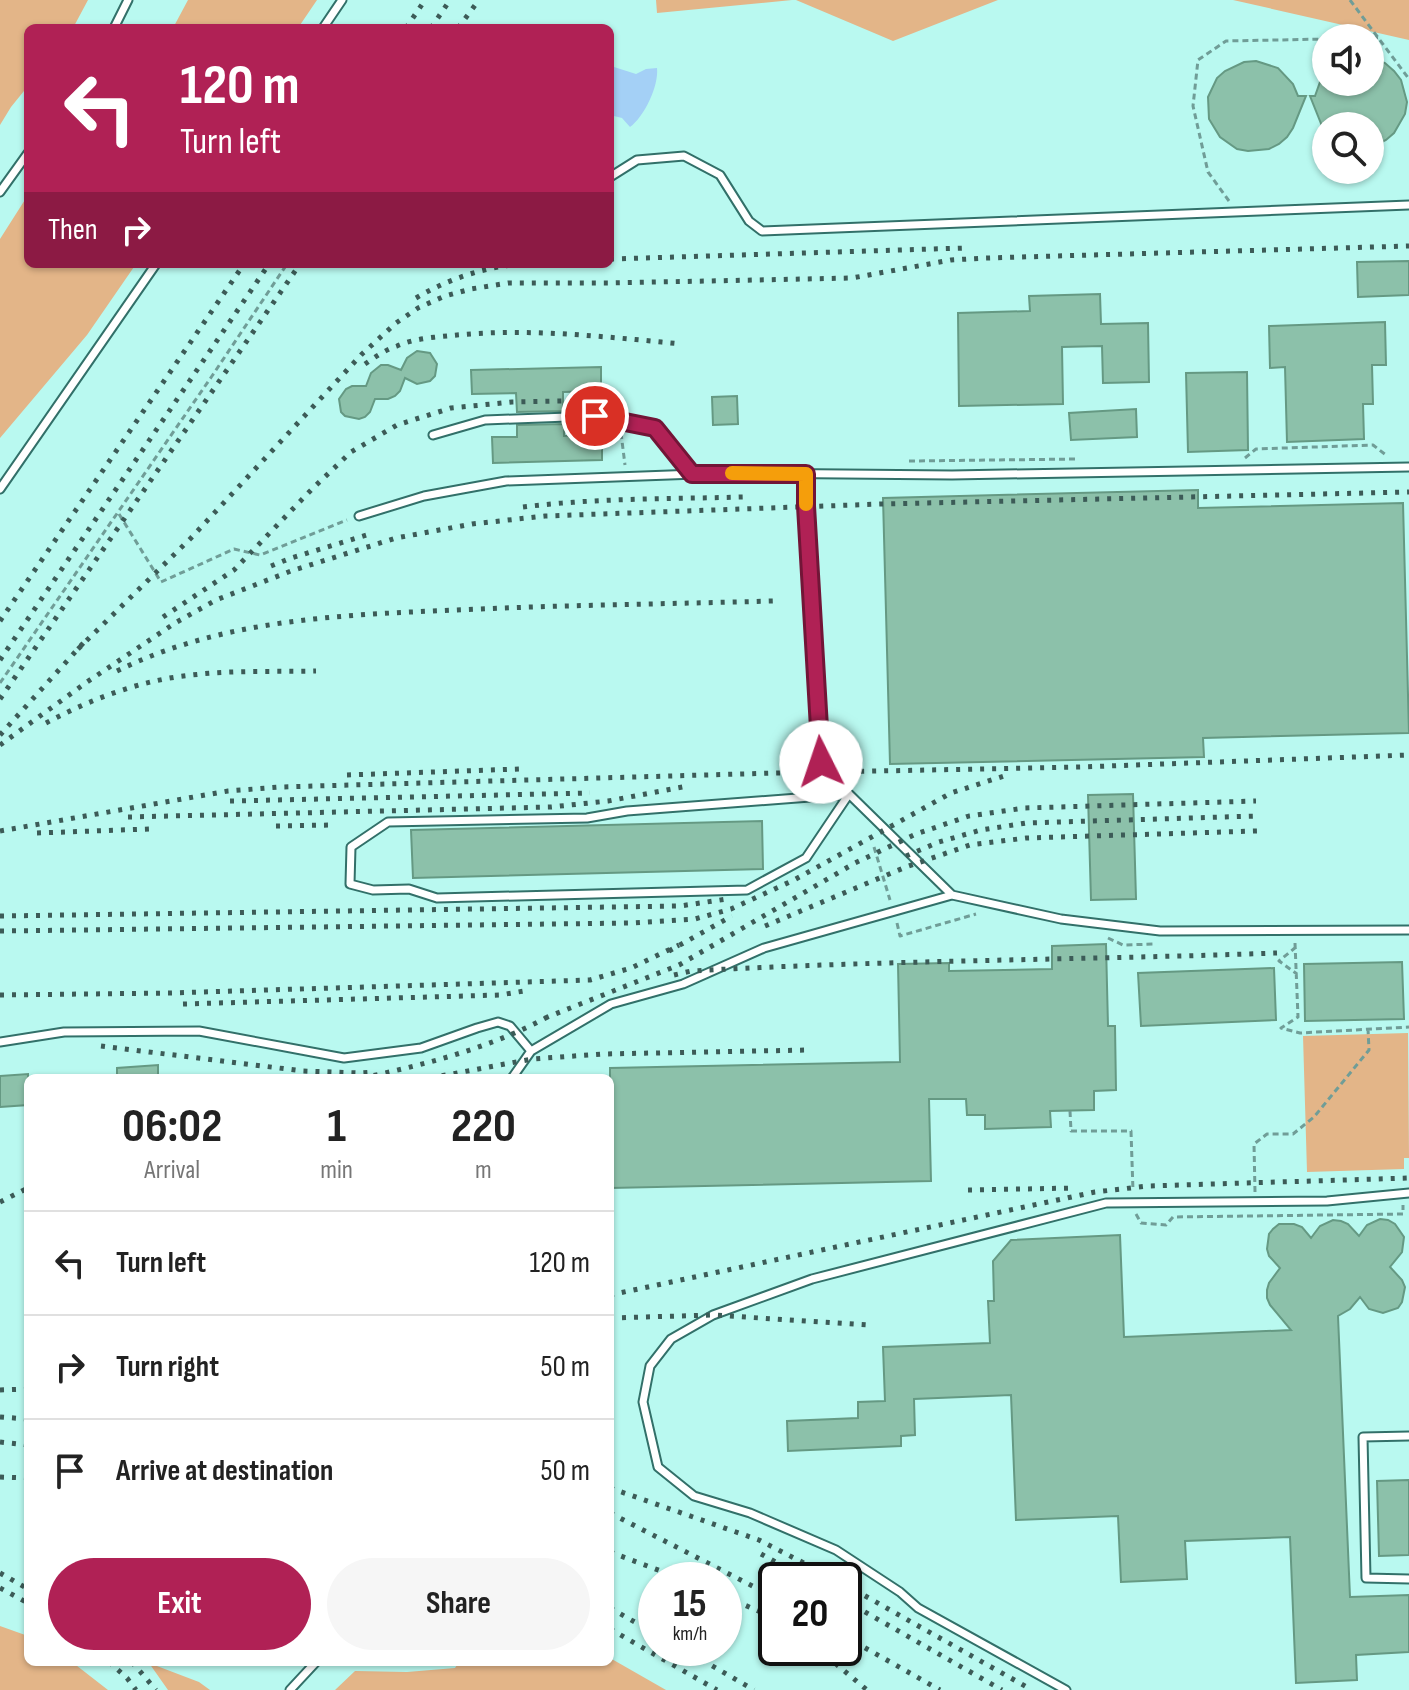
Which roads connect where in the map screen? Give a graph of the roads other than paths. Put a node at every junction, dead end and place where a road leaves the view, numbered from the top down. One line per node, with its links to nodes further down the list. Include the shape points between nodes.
1 (128, 0): 3 (lane)
2 (342, 0): 4 (lane)
3 (116, 24)
4 (326, 24)
5 (24, 159): 7 (lane)
6 (614, 174): 8 (lane, via 637,160 684,156 720,175 749,221 762,231)
7 (0, 192)
8 (1409, 205)
9 (153, 268): 14 (lane)
10 (433, 435): 12 (lane, via 485,420 595,416 655,428)
11 (1409, 467): 13 (lane)
12 (692, 474): 13 (lane); 15 (lane, via 506,481 424,496)
13 (806, 474): 16 (lane, via 821,762)
14 (0, 489)
15 (359, 516)
16 (849, 794): 16 (lane, via 587,818 388,822 351,847 350,884 373,890 409,889 437,898 747,890 806,858); 17 (lane)
17 (952, 895): 18 (lane, via 1061,919 1160,931); 20 (lane, via 764,948 683,984 611,1004)
18 (1409, 930)
19 (0, 1042): 20 (lane, via 64,1032 199,1031 344,1058 421,1048 498,1022 510,1026)
20 (531, 1051): 21 (lane)
21 (515, 1074)
22 (1409, 1193): 27 (lane, via 1327,1201 1106,1203 812,1279 713,1315 671,1339 650,1366 643,1402 658,1467 694,1496 750,1513 836,1550 918,1608)
23 (1409, 1436): 24 (lane, via 1363,1437 1366,1578)
24 (1409, 1579)
25 (312, 1666): 26 (lane)
26 (290, 1690)
27 (1066, 1690)

